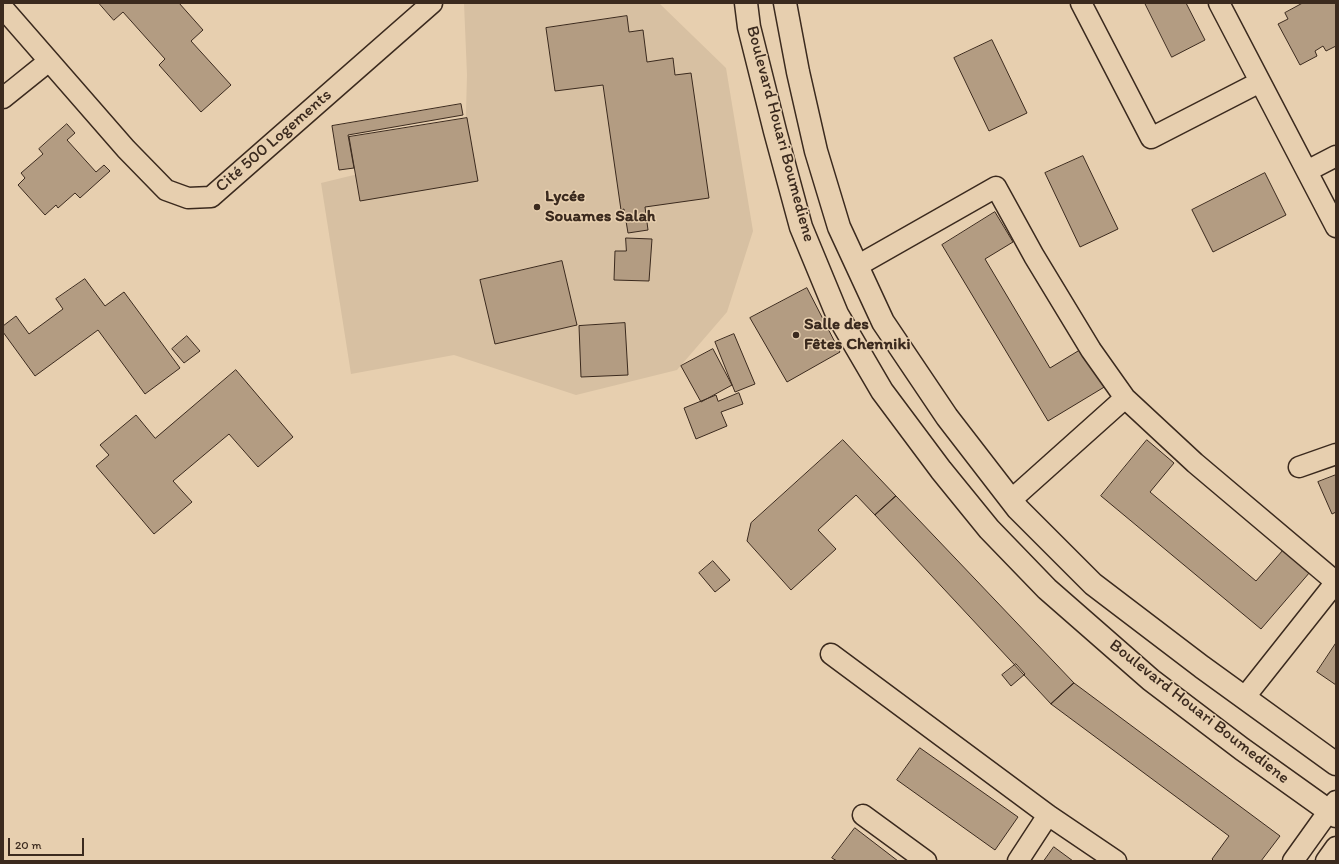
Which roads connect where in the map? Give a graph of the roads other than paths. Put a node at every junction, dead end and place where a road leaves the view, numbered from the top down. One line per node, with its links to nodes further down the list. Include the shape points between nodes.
1 (432, 3): 7 (street, Cité 500 Logements, via 211,197 188,198 166,190)
2 (746, 3): 22 (main road, Boulevard Houari Boumediene, via 749,26 801,227 837,314 882,391 940,470 984,523 1047,590 1150,680 1242,749)
3 (785, 3): 13 (main road, Boulevard Houari Boumediene, via 816,151 839,227)
4 (1081, 3): 8 (street, via 1151,138)
5 (1219, 3): 8 (street)
6 (3, 8): 7 (street, Cité 500 Logements)
7 (49, 61): 9 (street)
8 (1260, 82): 11 (street)
9 (3, 98)
10 (1336, 156): 11 (street)
11 (1307, 170): 12 (street)
12 (1336, 226)
13 (858, 266): 14 (street, via 996,187 1091,350); 17 (main road, Boulevard Houari Boumediene, via 883,322 947,417)
14 (1125, 398): 17 (street); 18 (street, via 1195,463)
15 (1336, 454): 16 (street)
16 (1299, 467)
17 (1011, 500): 20 (main road, Boulevard Houari Boumediene, via 1093,584)
18 (1336, 582): 20 (street)
19 (831, 654): 24 (street)
20 (1244, 698): 21 (main road, Boulevard Houari Boumediene)
21 (1336, 764)
22 (1334, 809): 29 (street)
23 (863, 815): 26 (street)
24 (1048, 815): 27 (street); 28 (street)
25 (1336, 847): 30 (street)
26 (926, 861)
27 (1018, 861)
28 (1116, 861)
29 (1293, 861)
30 (1326, 861)

